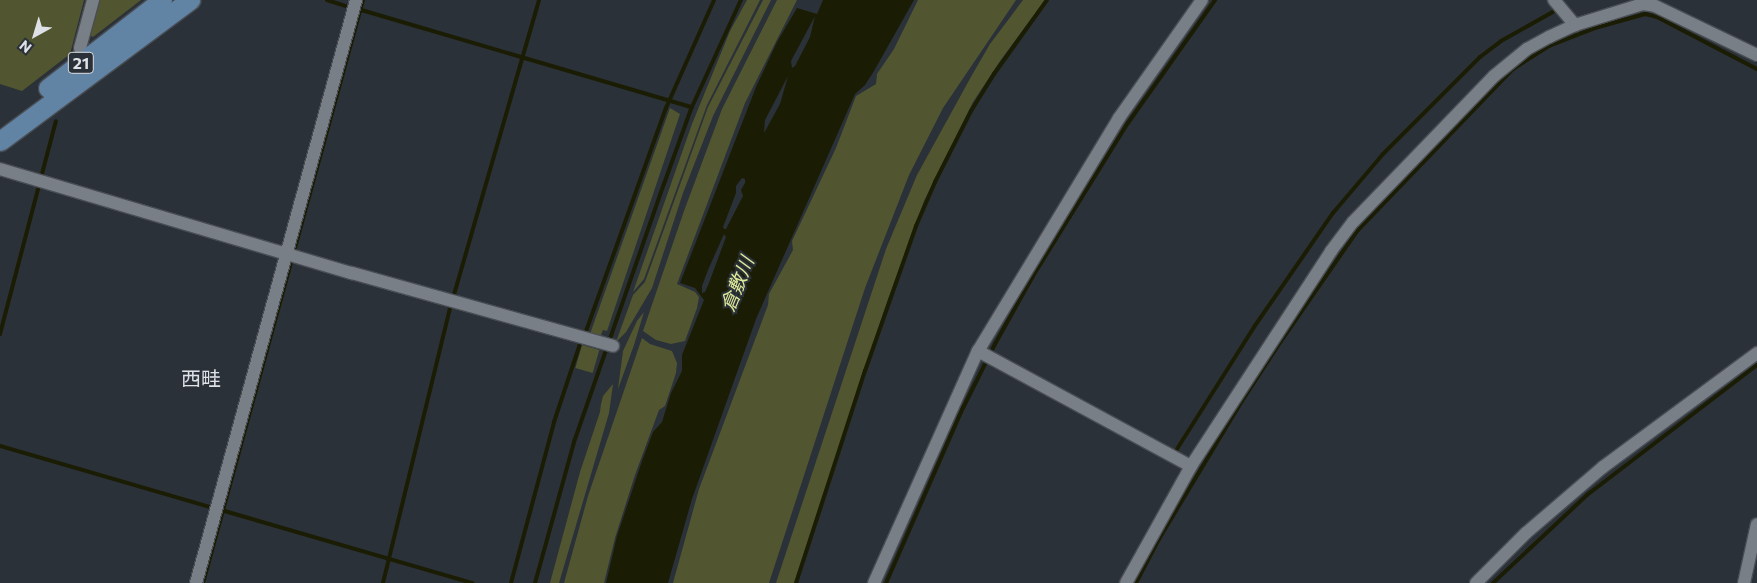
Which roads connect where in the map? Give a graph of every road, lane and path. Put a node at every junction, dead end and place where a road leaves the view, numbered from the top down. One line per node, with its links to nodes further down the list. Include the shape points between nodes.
1 (93, 0): 9 (street, via 80,48)
2 (162, 0): 9 (main road, 21)
3 (190, 0): 11 (main road, 21)
4 (356, 0): 13 (street)
5 (1202, 0): 16 (street, via 1119,118)
6 (1558, 5): 7 (street)
7 (1584, 22): 8 (street, via 1644,4 1655,6); 17 (street, via 1527,49 1494,76 1353,222)
8 (1757, 56)
9 (86, 59): 10 (main road, 21)
10 (0, 125)
11 (0, 141)
12 (0, 169): 13 (street)
13 (292, 255): 14 (street); 19 (street)
14 (609, 344)
15 (1757, 353): 22 (street, via 1603,467 1526,533)
16 (985, 354): 17 (street); 20 (street)
17 (1191, 466): 21 (street)
18 (1757, 524): 23 (street)
19 (196, 583)
20 (874, 583)
21 (1126, 583)
22 (1476, 583)
23 (1744, 583)

